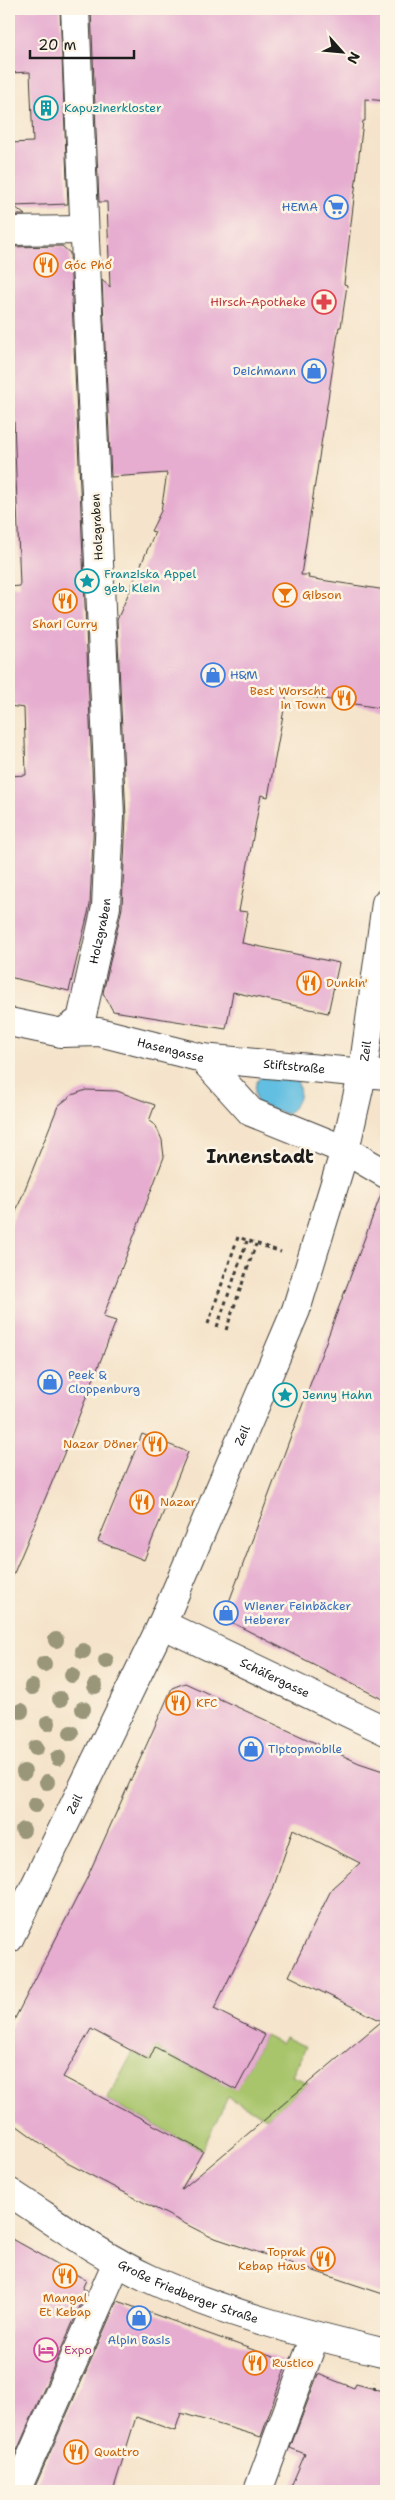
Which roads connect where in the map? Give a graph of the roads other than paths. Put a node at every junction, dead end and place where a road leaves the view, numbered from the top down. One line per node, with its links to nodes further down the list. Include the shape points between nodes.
1 (75, 9): 2 (street, Holzgraben)
2 (83, 230): 3 (street); 6 (street, Holzgraben, via 110,816 106,907 90,986 81,1020)
3 (9, 231)
4 (386, 903): 8 (street, Zeil)
5 (9, 1022): 6 (street, Hasengasse)
6 (62, 1033): 7 (street, Hasengasse, via 99,1032)
7 (202, 1058): 8 (street, Stiftstraße); 9 (street, Hasengasse, via 251,1112)
8 (375, 1073): 9 (street, Zeil)
9 (345, 1150): 10 (street, Hasengasse); 11 (street, Zeil, via 296,1310)
10 (386, 1174)
11 (162, 1624): 12 (street, Schäfergasse); 13 (street, Zeil)
12 (386, 1731)
13 (9, 1939)
14 (9, 2192): 15 (street, Große Friedberger Straße)
15 (117, 2262): 16 (street, Große Friedberger Straße, via 183,2294); 18 (street)
16 (315, 2336): 17 (street, Große Friedberger Straße); 19 (street)
17 (386, 2354)
18 (16, 2491)
19 (258, 2491)

